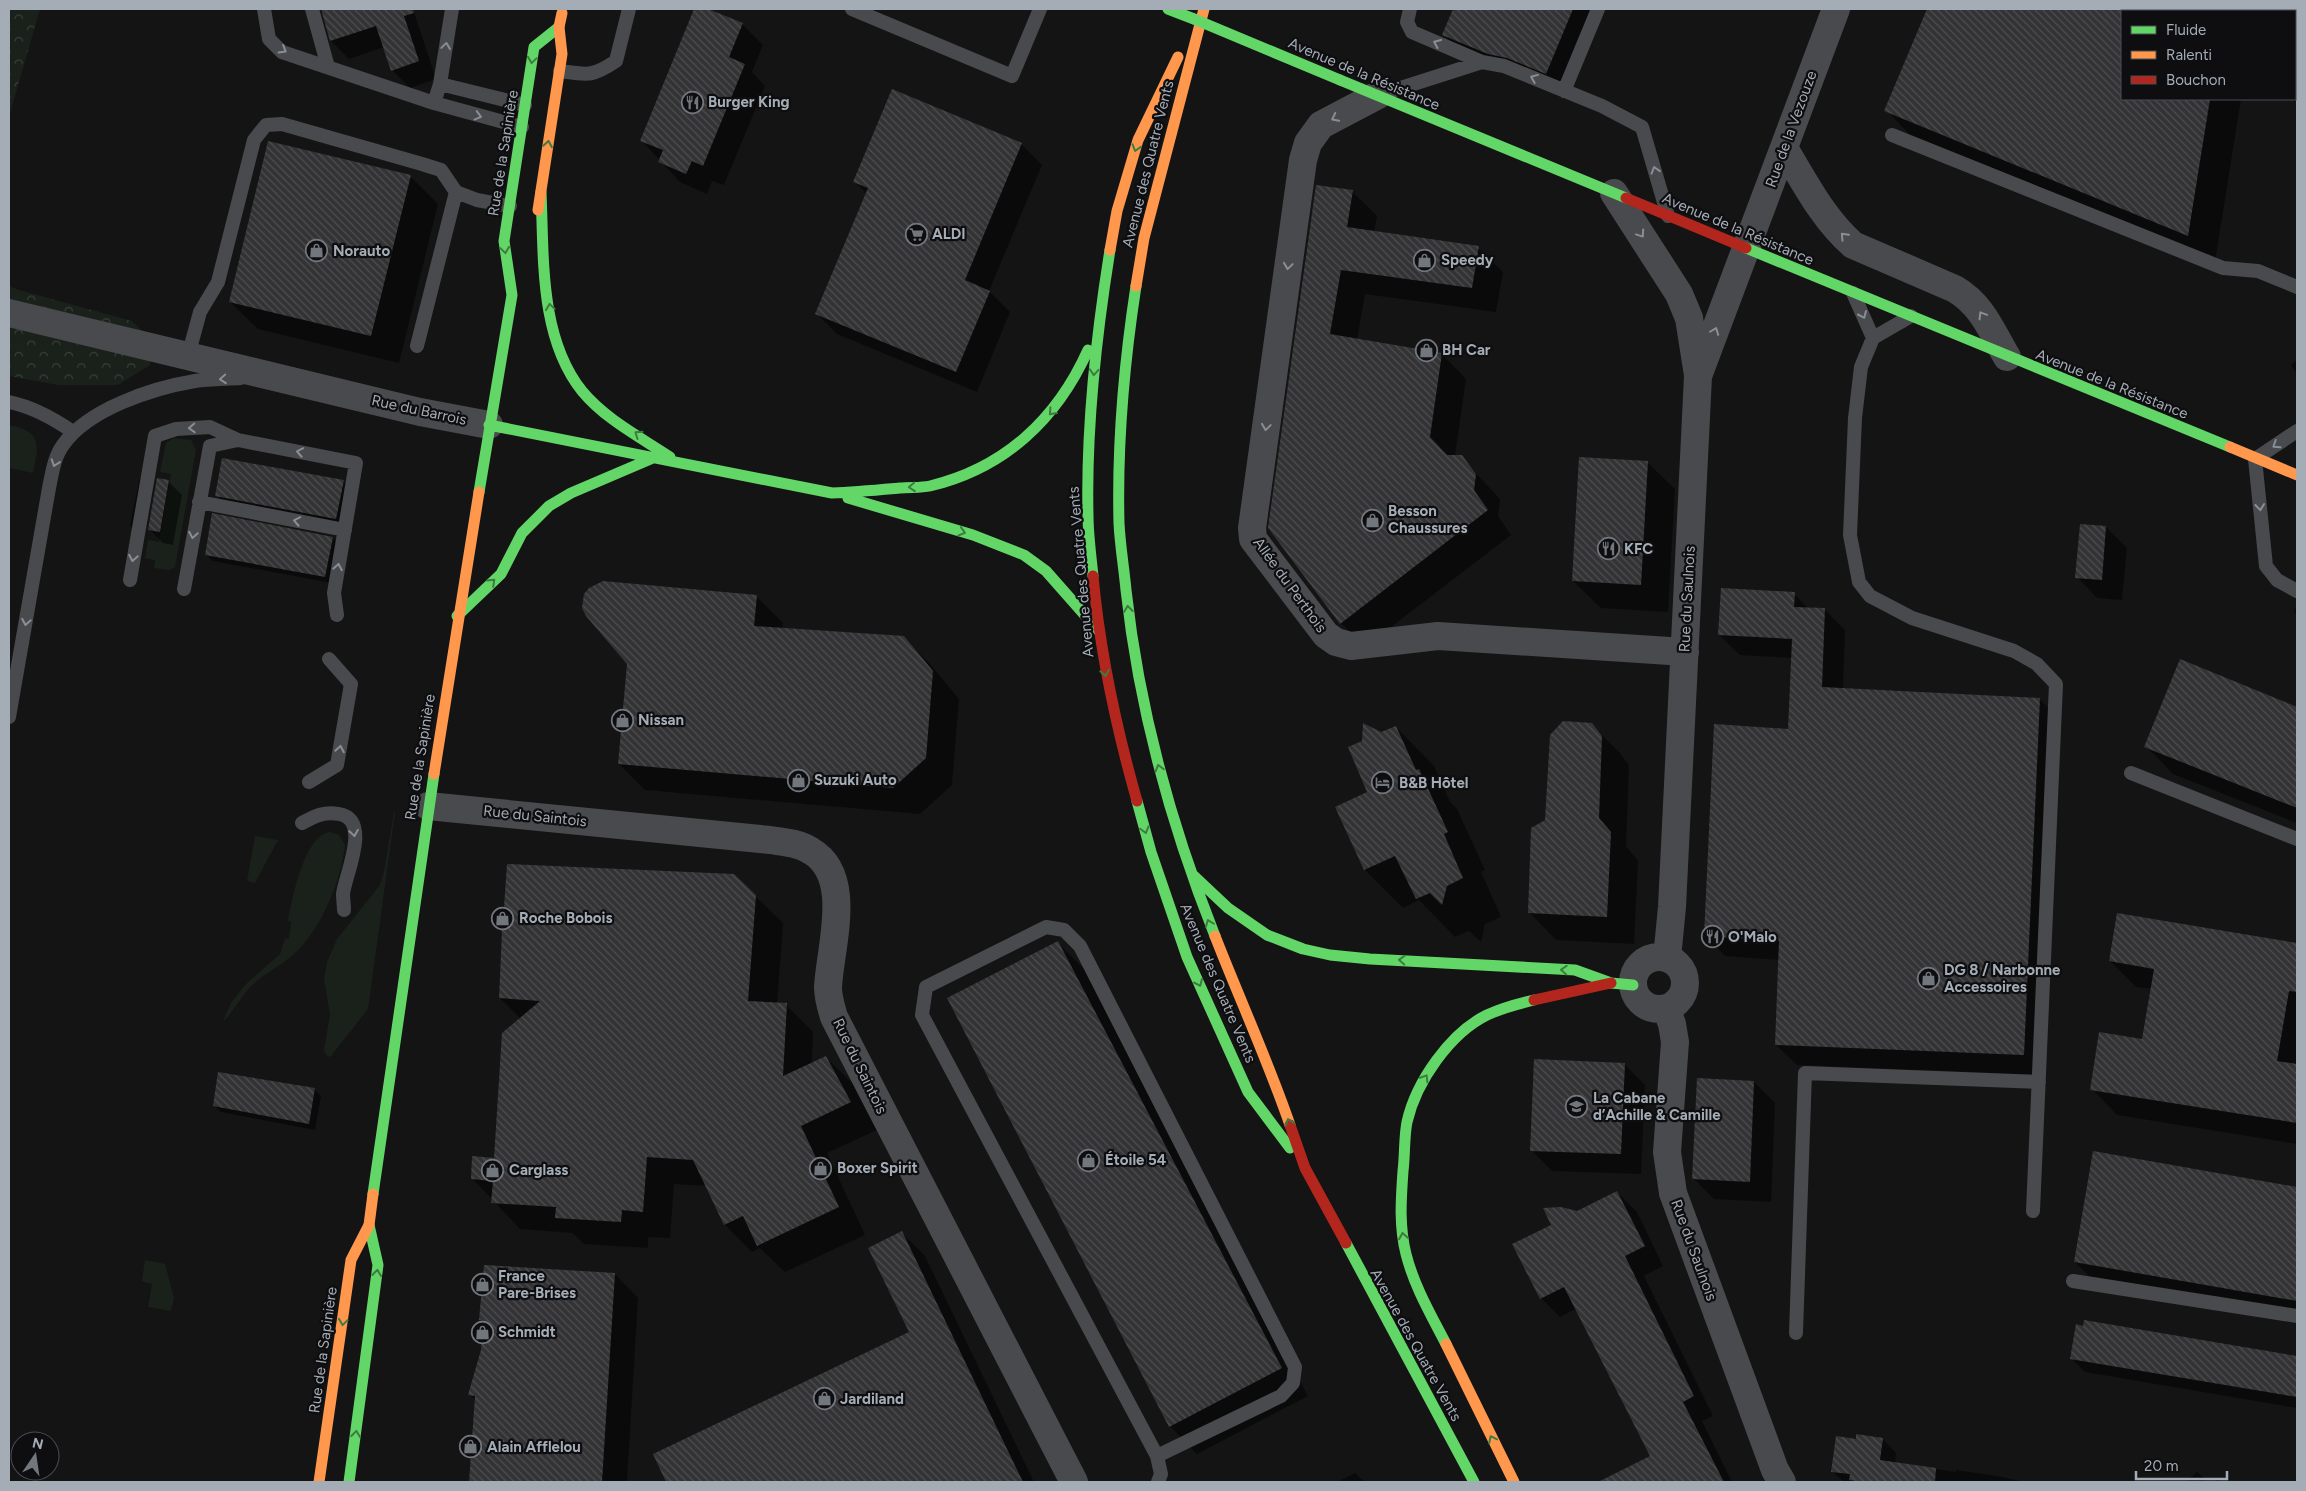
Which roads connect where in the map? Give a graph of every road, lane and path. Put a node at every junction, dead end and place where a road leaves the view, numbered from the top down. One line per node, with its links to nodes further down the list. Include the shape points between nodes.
1 (264, 9): 15 (lane, one-way to 15, via 269,40 282,52)
2 (312, 9): 15 (lane)
3 (452, 9): 17 (lane, one-way to 3)
4 (562, 9): 13 (main road)
5 (629, 9): 16 (lane, via 616,61 599,73)
6 (852, 9): 7 (lane, via 1012,76)
7 (1040, 9)
8 (1168, 9): 19 (main road, Avenue de la Résistance, bridge)
9 (1202, 9): 38 (main road, Avenue des Quatre Vents, one-way to 38, via 1138,140 1117,212); 71 (main road, Avenue des Quatre Vents, one-way to 9, via 1152,743 1132,644 1120,524 1120,431 1126,351 1144,238)
10 (1410, 9): 14 (lane, one-way to 10, via 1412,32 1407,22)
11 (1598, 9): 18 (lane)
12 (1836, 9): 24 (street, Rue de la Vezouze)
13 (559, 27): 16 (main road); 21 (main road, Rue de la Sapinière, one-way to 21, via 534,47)
14 (1482, 62): 18 (lane, one-way to 14, via 1504,66); 19 (lane)
15 (328, 67): 20 (lane)
16 (560, 71): 26 (main road, one-way to 16)
17 (440, 84): 20 (lane); 21 (lane)
18 (1564, 91): 29 (lane, one-way to 18, via 1642,127)
19 (1378, 95): 27 (main road, Avenue de la Résistance); 63 (street, Allée du Perthois, one-way to 63, via 1321,125 1308,143 1303,160 1253,539 1294,596 1326,635 1336,642 1352,646 1438,636)
20 (434, 103): 22 (lane, one-way to 22)
21 (525, 105): 22 (main road, Rue de la Sapinière)
22 (522, 127): 28 (main road, Rue de la Sapinière)
23 (1892, 135): 33 (lane, via 2223,268 2258,271)
24 (1784, 148): 31 (street, Rue de la Vezouze); 42 (street, one-way to 24, via 1975,303 1967,296 1853,245 1844,237 1814,199)
25 (456, 192): 28 (lane); 40 (lane); 41 (lane, via 441,170 282,124 266,125 254,140 218,282 200,312)
26 (541, 192): 30 (main road); 52 (main road, one-way to 26, via 595,405 580,390 560,356 548,298)
27 (1614, 193): 29 (main road, Avenue de la Résistance); 44 (street, one-way to 44, via 1679,294 1689,318)
28 (510, 206): 35 (main road, Rue de la Sapinière, one-way to 35, via 504,241)
29 (1669, 216): 31 (main road, Avenue de la Résistance)
30 (532, 247)
31 (1746, 248): 34 (main road, Avenue de la Résistance); 44 (street, Rue du Saulnois, one-way to 31)
32 (521, 279): 35 (main road, Rue de la Sapinière)
33 (2297, 287)
34 (1853, 293): 37 (main road, Avenue de la Résistance); 39 (lane, one-way to 39)
35 (512, 295): 46 (main road, Rue de la Sapinière)
36 (9, 313): 41 (street, Rue du Barrois)
37 (1911, 316): 39 (lane); 42 (main road, Avenue de la Résistance)
38 (1098, 323): 54 (main road, one-way to 54, via 1073,384 1057,408 1039,427 1000,456 959,477 930,486); 62 (main road, Avenue des Quatre Vents, one-way to 62, via 1088,469 1088,517)
39 (1873, 338): 76 (lane, via 1861,367 1855,418 1850,535 1859,582 1870,596 1912,618 2014,651 2037,664 2056,684)
40 (417, 346)
41 (188, 356): 43 (street, Rue du Barrois)
42 (2008, 357): 51 (main road, Avenue de la Résistance)
43 (272, 376): 46 (street, Rue du Barrois, via 420,412); 48 (lane, one-way to 48, via 195,381 147,394 98,413)
44 (1698, 376): 63 (street, Rue du Saulnois)
45 (9, 402): 48 (lane, via 50,417)
46 (489, 425): 50 (main road, Rue du Barrois); 61 (main road, Rue de la Sapinière)
47 (2297, 431): 51 (lane, one-way to 51)
48 (73, 432): 65 (lane, one-way to 65, via 62,446 54,465)
49 (238, 440): 55 (lane, via 210,446); 56 (lane, one-way to 49, via 356,463); 57 (lane, one-way to 57, via 210,427 176,429 154,436)
50 (653, 458): 52 (main road, Rue du Barrois); 61 (main road, one-way to 50, via 500,574 522,533 548,506)
51 (2255, 459): 53 (main road, Avenue de la Résistance); 59 (lane, one-way to 59, via 2266,566 2277,580)
52 (678, 462): 54 (main road, Rue du Barrois)
53 (2297, 475)
54 (832, 493): 62 (main road, one-way to 62, via 973,535 1024,555 1046,571)
55 (199, 502): 56 (lane, one-way to 55); 58 (lane, one-way to 58)
56 (345, 530): 60 (lane, one-way to 56, via 334,592)
57 (130, 580)
58 (184, 589)
59 (2297, 591)
60 (336, 615)
61 (457, 616): 68 (main road, Rue de la Sapinière)
62 (1098, 630): 77 (main road, Avenue des Quatre Vents, one-way to 77, via 1121,744 1151,852 1188,956 1248,1092)
63 (1685, 652): 73 (street, Rue du Saulnois)
64 (329, 659): 67 (lane, one-way to 64, via 337,765 351,684)
65 (9, 717)
66 (2131, 773): 70 (lane)
67 (309, 782)
68 (428, 806): 79 (main road, Rue de la Sapinière); 86 (street, Rue du Saintois, via 770,840 798,845 812,851 824,862 834,882 837,904 828,989 834,1017)
69 (302, 823): 72 (lane, one-way to 72, via 316,814 330,812 343,814 352,823 356,834 343,894)
70 (2297, 839)
71 (1189, 871): 74 (main road, one-way to 71, via 1575,970 1370,959 1303,949 1260,929 1228,908); 77 (main road, Avenue des Quatre Vents, one-way to 71, via 1274,1078 1254,1036)
72 (344, 910)
73 (1667, 958): 74 (street, via 1651,957 1644,961); 75 (street, via 1682,971 1685,985 1679,999)
74 (1622, 984): 75 (street, via 1644,1004); 89 (main road, one-way to 74, via 1415,1283 1406,1254 1400,1217 1407,1122 1421,1085 1437,1059 1460,1034 1485,1016 1511,1005)
75 (1666, 1008): 90 (street, Rue du Saulnois, via 1675,1042 1667,1152 1673,1194)
76 (2039, 1082): 78 (lane); 82 (lane, via 1805,1073)
77 (1305, 1168): 88 (main road, Avenue des Quatre Vents)
78 (2033, 1211)
79 (369, 1225): 84 (main road, Rue de la Sapinière, one-way to 84, via 351,1260); 85 (main road, Rue de la Sapinière, one-way to 79, via 378,1265)
80 (2073, 1281): 81 (lane)
81 (2297, 1316)
82 (1796, 1333)
83 (1157, 1456): 83 (lane, via 922,1016 926,987 1046,927 1064,930 1080,946 1295,1367 1292,1383 1281,1396); 87 (lane, via 1161,1474)
84 (319, 1482)
85 (349, 1482)
86 (1074, 1482)
87 (1158, 1482)
88 (1474, 1482)
89 (1514, 1482)
90 (1782, 1482)

